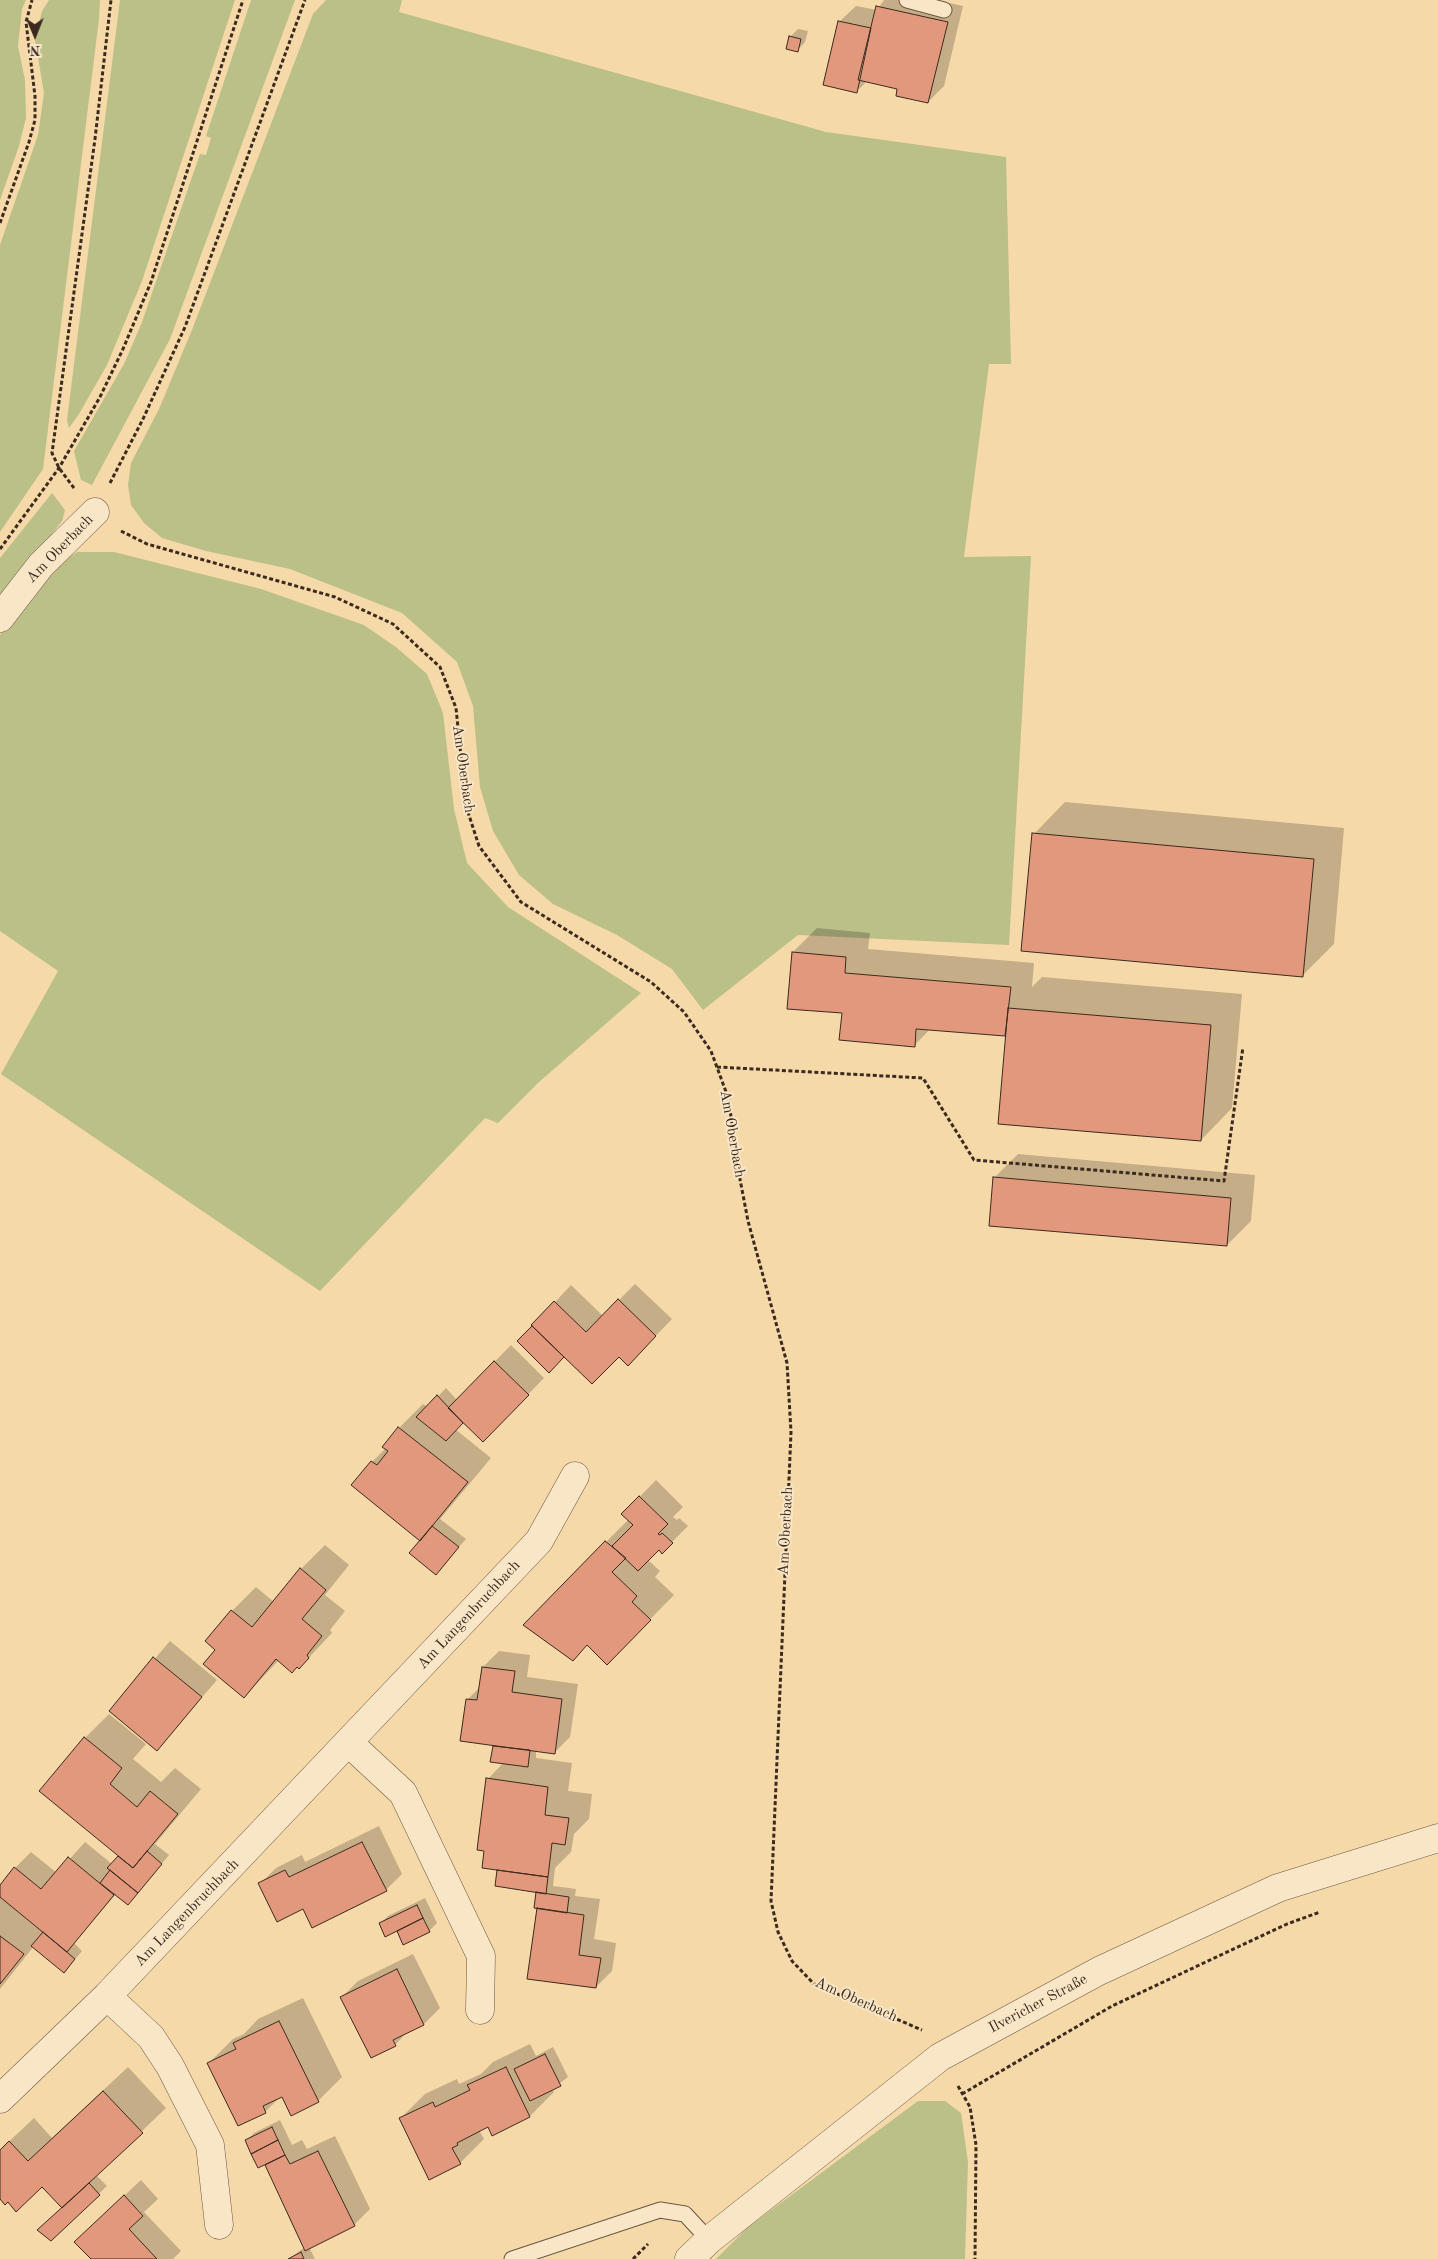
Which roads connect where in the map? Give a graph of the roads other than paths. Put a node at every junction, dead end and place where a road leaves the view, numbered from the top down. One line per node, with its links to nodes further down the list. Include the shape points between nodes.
1 (907, 0): 2 (lane)
2 (944, 10)
3 (95, 512): 4 (street, Am Oberbach, via 41,565)
4 (0, 618)
5 (575, 1476): 6 (street, Am Langenbruchbach, via 539,1541)
6 (348, 1743): 8 (street, Am Langenbruchbach); 9 (street, via 403,1793 482,1956)
7 (1438, 1838): 12 (street, Ilvericher Straße, via 1278,1888 1099,1971 940,2057)
8 (107, 1996): 10 (street, Am Langenbruchbach); 11 (street, via 151,2037 170,2066 210,2145)
9 (480, 2010)
10 (0, 2099)
11 (219, 2225)
12 (709, 2240): 13 (lane, via 685,2214 660,2210); 14 (street, Ilvericher Straße)
13 (512, 2259)
14 (689, 2259)

